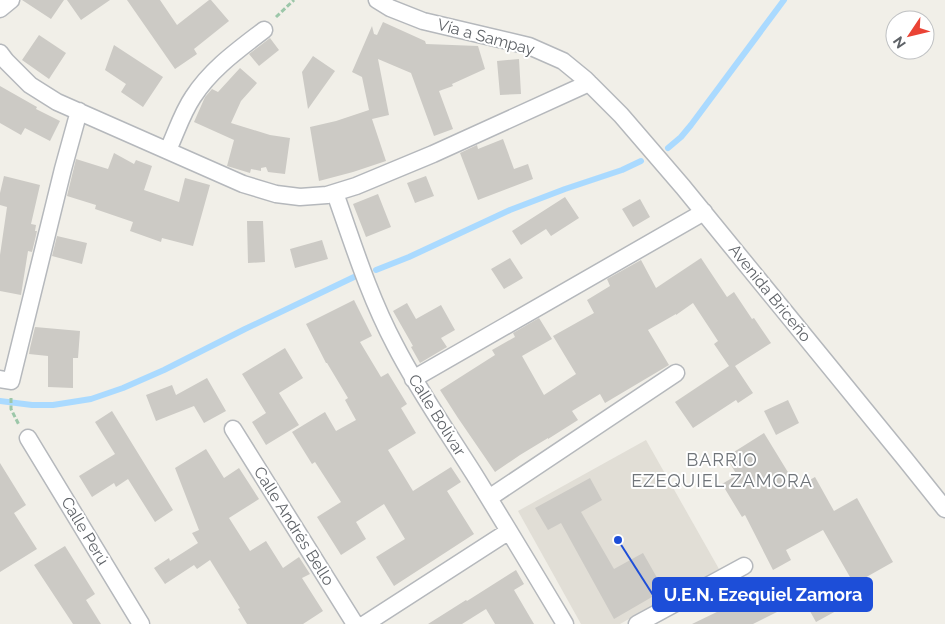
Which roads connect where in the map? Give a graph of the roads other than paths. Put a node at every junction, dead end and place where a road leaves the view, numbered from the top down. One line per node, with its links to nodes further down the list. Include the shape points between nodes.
1 (11, 0): 3 (street)
2 (377, 0): 6 (street, Vía a Sampay, via 423,21 529,46 563,62)
3 (0, 9)
4 (264, 30): 8 (street, via 210,74 192,98)
5 (0, 53): 7 (street, via 30,85 57,102)
6 (589, 83): 9 (street, via 433,154); 10 (street, Avenida Briceño, via 621,115)
7 (80, 111): 8 (street); 13 (street)
8 (168, 150): 9 (street, via 243,184 276,194 300,197)
9 (335, 193): 12 (street, Calle Bolívar, via 360,267 394,344)
10 (704, 212): 12 (street); 17 (street, Avenida Briceño)
11 (676, 373): 16 (street)
12 (414, 379): 16 (street, Calle Bolívar)
13 (5, 380)
14 (233, 429): 21 (street, Calle Andrés Bello)
15 (28, 438): 20 (street, Calle Perú)
16 (489, 498): 18 (street, Calle Bolívar)
17 (945, 509)
18 (509, 531): 22 (street); 23 (street, Calle Bolívar)
19 (744, 566): 24 (street)
20 (141, 624)
21 (355, 624)
22 (365, 624)
23 (565, 624)
24 (637, 624)

